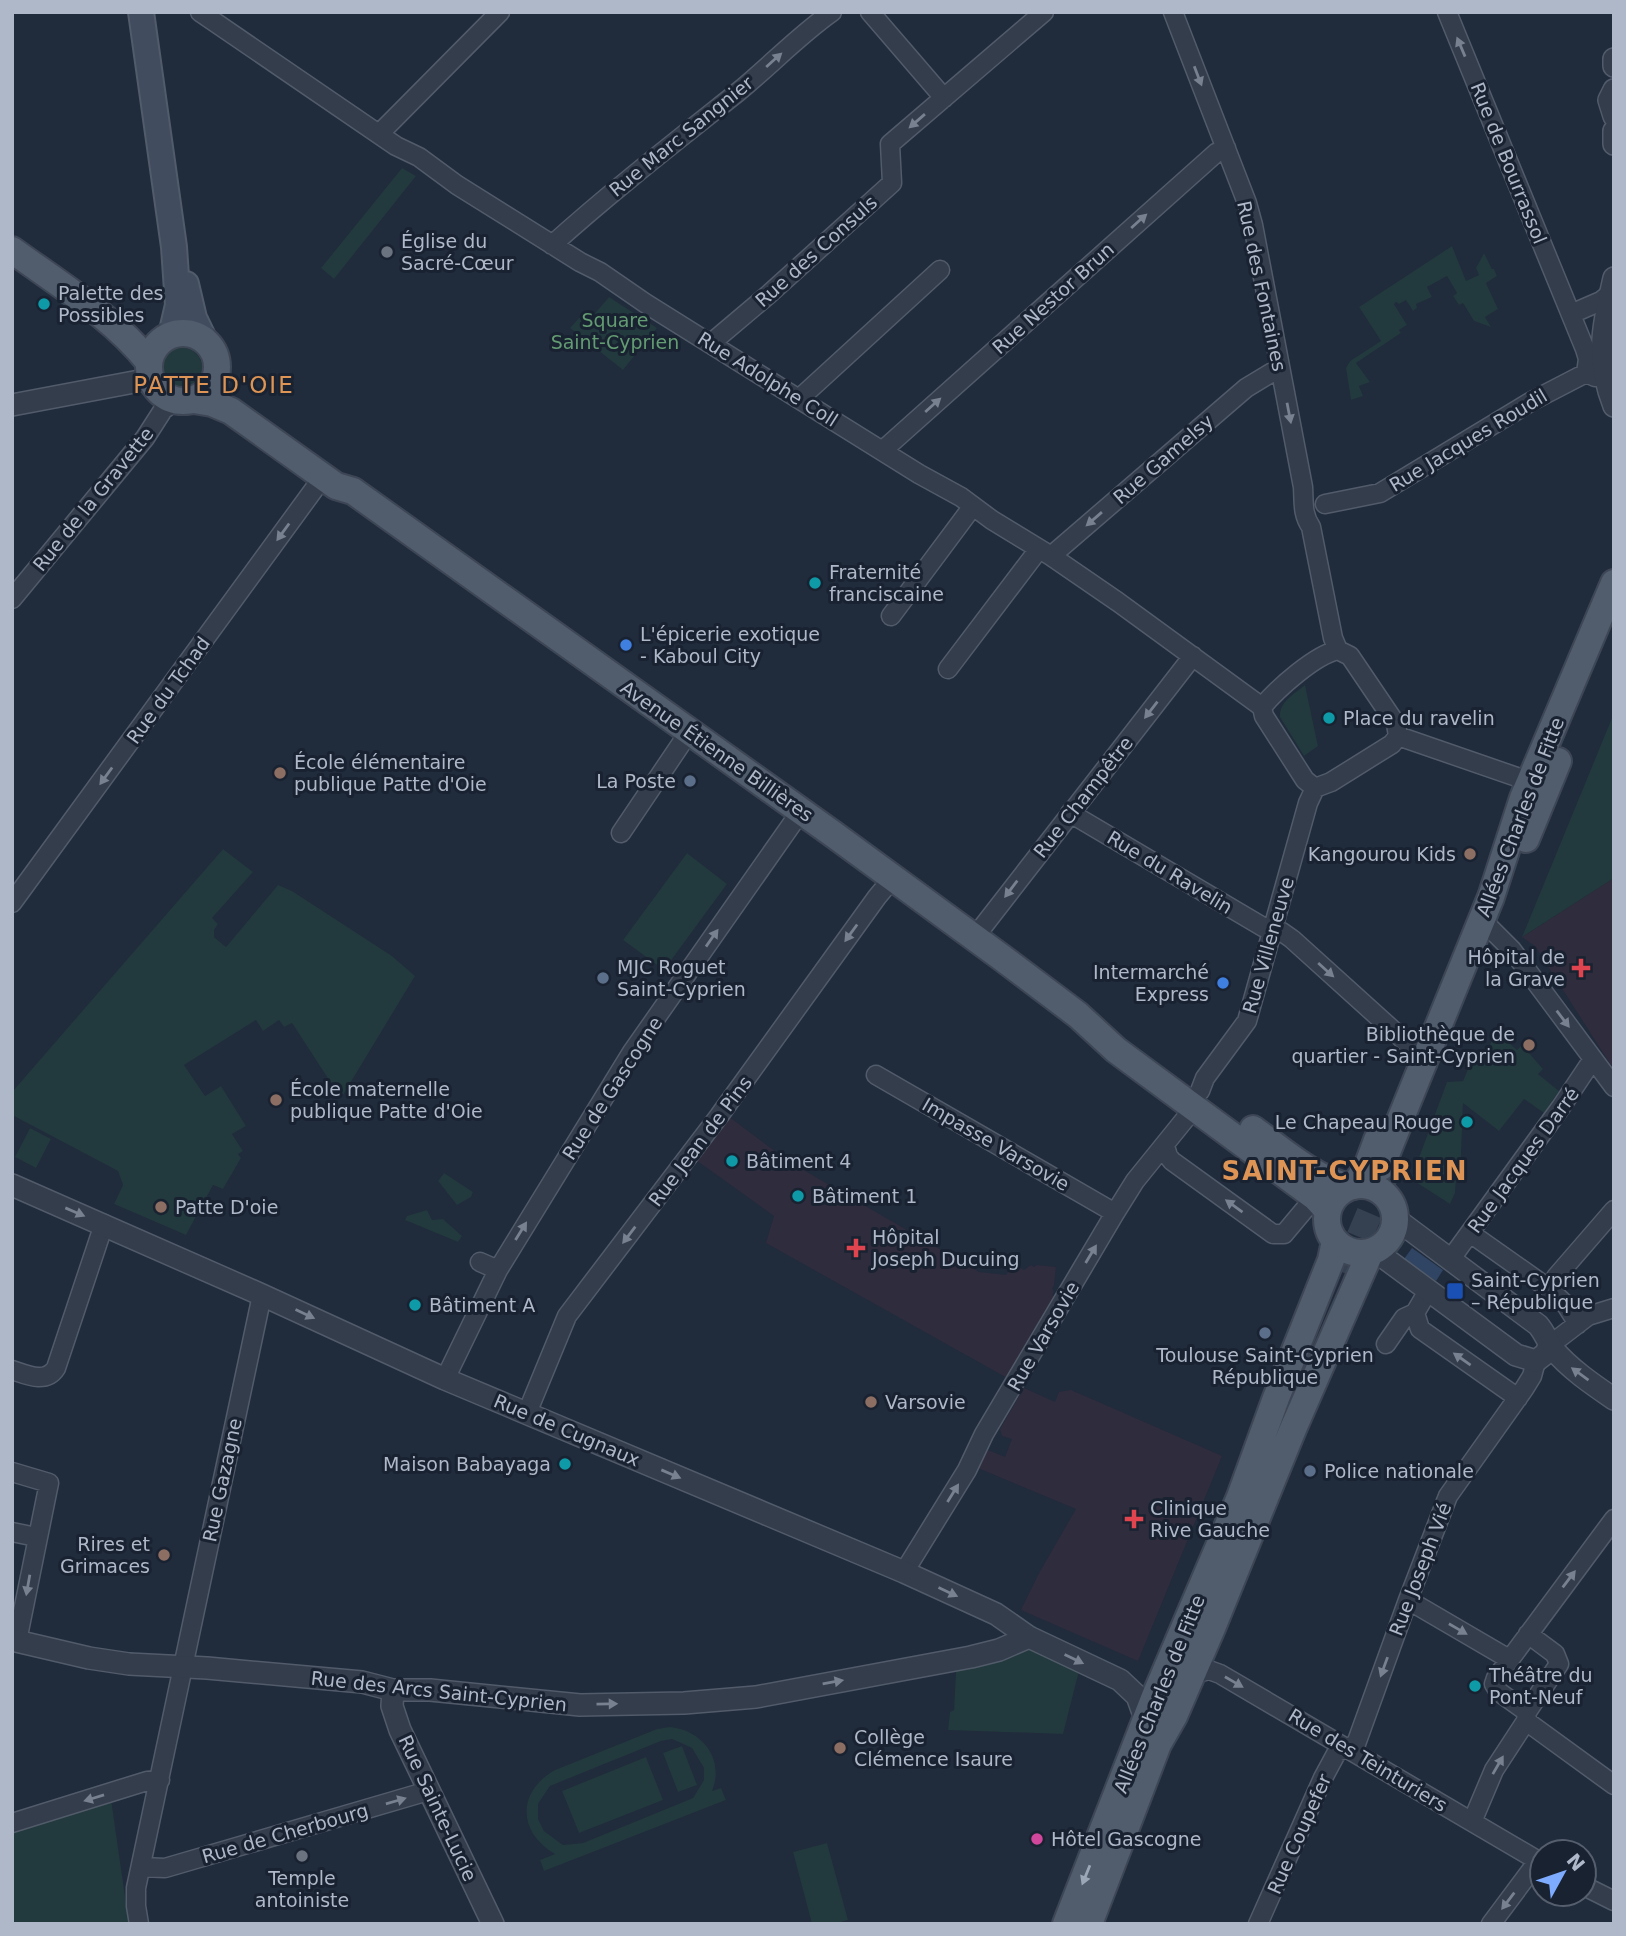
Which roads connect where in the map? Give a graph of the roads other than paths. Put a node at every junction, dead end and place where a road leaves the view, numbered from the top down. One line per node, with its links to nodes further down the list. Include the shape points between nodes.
1 (142, 12): 19 (main road)
2 (500, 12): 15 (street)
3 (832, 12): 18 (street, Rue Marc Sangnier, one-way to 3)
4 (870, 12): 12 (street)
5 (1044, 12): 12 (street)
6 (1173, 12): 17 (street, Rue des Fontaines, one-way to 17)
7 (1447, 12): 23 (street, Rue de Bourrassol, one-way to 7)
8 (211, 15): 15 (street, Rue Adolphe Coll)
9 (1614, 60): 10 (street)
10 (1614, 66)
11 (1614, 90): 13 (street, via 1609,100)
12 (944, 98): 27 (street, Rue des Consuls, one-way to 27, via 890,144 892,183)
13 (1614, 116)
14 (1614, 131): 16 (street)
15 (379, 134): 18 (street, Rue Adolphe Coll)
16 (1614, 144)
17 (1226, 148): 28 (street, Rue des Fontaines, via 1253,225); 37 (street, Rue Nestor Brun, one-way to 17)
18 (552, 245): 27 (street, Rue Adolphe Coll)
19 (174, 247): 25 (main road, via 178,305); 26 (main road)
20 (12, 250): 24 (main road)
21 (940, 270): 33 (street)
22 (1612, 286): 23 (street, via 1601,302); 32 (street, via 1601,343)
23 (1571, 314): 31 (street, Rue de Bourrassol, via 1588,359)
24 (109, 321): 25 (main road); 30 (main road, via 137,347)
25 (169, 336): 26 (main road, via 189,333); 30 (main road, via 155,347)
26 (205, 341): 29 (main road)
27 (710, 344): 33 (street, Rue Adolphe Coll)
28 (1279, 368): 39 (street, Rue des Fontaines, one-way to 39); 44 (street, Rue Gamelsy, one-way to 44, via 1246,388)
29 (217, 369): 34 (main road, via 211,387); 40 (main road, Avenue Étienne Billières, via 239,398 344,476)
30 (149, 371): 34 (main road, via 164,396); 35 (street)
31 (1586, 373): 32 (street); 41 (street, Rue Jacques Roudil, via 1380,493)
32 (1606, 385): 36 (street)
33 (799, 399): 37 (street, Rue Adolphe Coll)
34 (184, 400): 38 (main road, Avenue Étienne Billières, via 231,411); 46 (street, Rue de la Gravette, via 163,410)
35 (12, 405)
36 (1614, 406)
37 (882, 451): 42 (street, Rue Adolphe Coll)
38 (323, 477): 40 (main road, Avenue Étienne Billières); 62 (street, Rue du Tchad, one-way to 62)
39 (1303, 487): 41 (street); 43 (street, Rue des Fontaines, via 1303,508)
40 (353, 491): 53 (main road, Avenue Étienne Billières)
41 (1325, 504): 43 (street)
42 (973, 506): 44 (street, Rue Adolphe Coll); 47 (street)
43 (1311, 527): 49 (street, Rue des Fontaines)
44 (1045, 553): 50 (street, Rue Adolphe Coll); 51 (street, Rue Gamelsy)
45 (1614, 583): 55 (main road, Allées Charles de Fitte)
46 (12, 599)
47 (891, 616)
48 (1614, 631): 55 (main road, Allées Charles de Fitte)
49 (1338, 650): 52 (street, via 1326,653); 54 (street, via 1350,656 1396,724)
50 (1193, 656): 52 (street, Rue Adolphe Coll); 58 (street, Rue Champêtre, one-way to 58)
51 (948, 669)
52 (1262, 706): 56 (street, via 1305,780)
53 (689, 732): 57 (main road, Avenue Étienne Billières); 59 (street)
54 (1398, 736): 55 (street); 56 (street, via 1392,744)
55 (1539, 785): 60 (main road, Allées Charles de Fitte); 63 (main road, Allées Charles de Fitte)
56 (1315, 788): 64 (street, Rue Villeneuve)
57 (801, 811): 61 (main road, Avenue Étienne Billières); 84 (street, Rue de Gascogne, one-way to 57, via 632,1052)
58 (1070, 813): 64 (street, Rue du Ravelin); 65 (street, Rue Champêtre, one-way to 65)
59 (621, 833)
60 (1509, 841): 66 (main road, Allées Charles de Fitte, via 1384,1168); 67 (main road, via 1479,900)
61 (892, 879): 65 (main road, Avenue Étienne Billières); 97 (street, Rue Jean de Pins, one-way to 97, via 706,1135 567,1316)
62 (12, 903)
63 (1490, 928): 66 (main road, Allées Charles de Fitte); 68 (street, one-way to 68, via 1512,950)
64 (1272, 929): 67 (street, Rue du Ravelin, one-way to 67, via 1292,939); 71 (street, Rue Villeneuve, via 1247,1021 1205,1078)
65 (974, 938): 71 (main road, Avenue Étienne Billières, via 1079,1015 1116,1050)
66 (1457, 1011): 76 (main road, via 1446,1053 1395,1179)
67 (1416, 1051): 74 (main road, via 1367,1167)
68 (1593, 1059): 70 (street); 79 (street, Rue Jacques Darré)
69 (876, 1075): 77 (street, Impasse Varsovie)
70 (1614, 1087)
71 (1197, 1099): 72 (street, Rue Varsovie); 74 (main road, Avenue Étienne Billières); 74 (main road, Avenue Étienne Billières, via 1331,1182)
72 (1165, 1146): 74 (street, one-way to 72, via 1284,1234 1273,1234 1172,1161); 77 (street, Rue Varsovie)
73 (12, 1185): 78 (street, Rue de Cugnaux, one-way to 78)
74 (1337, 1195): 76 (main road, via 1361,1185 1376,1188); 80 (main road, via 1328,1227)
75 (1614, 1210): 85 (street)
76 (1394, 1212): 81 (main road, via 1392,1236); 82 (street)
77 (1115, 1213): 103 (street, Rue Varsovie, one-way to 77)
78 (104, 1224): 87 (street, Rue de Cugnaux); 93 (street, via 53,1373 41,1377)
79 (1470, 1233): 82 (street, Rue Jacques Darré); 90 (street, via 1548,1289)
80 (1335, 1241): 81 (main road, via 1351,1252); 98 (main road, Allées Charles de Fitte)
81 (1372, 1252): 86 (street); 105 (main road, Allées Charles de Fitte)
82 (1450, 1260): 92 (street, via 1538,1325 1547,1336)
83 (480, 1262): 84 (street)
84 (498, 1270): 94 (street, Rue de Gascogne, via 466,1321)
85 (1556, 1277)
86 (1428, 1291): 89 (street); 92 (street, via 1516,1355)
87 (262, 1295): 94 (street, Rue de Cugnaux, one-way to 94); 110 (street, Rue Gazagne)
88 (1614, 1308): 90 (street, via 1597,1311)
89 (1415, 1313): 91 (street, via 1404,1318); 95 (street, one-way to 89, via 1420,1329)
90 (1578, 1324): 92 (street)
91 (1386, 1344)
92 (1543, 1353): 95 (street, Rue Joseph Vié); 96 (street, one-way to 92, via 1568,1365)
93 (12, 1370)
94 (445, 1379): 97 (street, Rue de Cugnaux)
95 (1518, 1398): 104 (street, Rue Joseph Vié, via 1448,1496)
96 (1614, 1399)
97 (527, 1413): 103 (street, Rue de Cugnaux, one-way to 103)
98 (1253, 1465): 105 (main road, Allées Charles de Fitte, via 1267,1443 1341,1272 1216,1592); 113 (main road, Allées Charles de Fitte)
99 (12, 1472): 102 (street, via 49,1483)
100 (1614, 1519): 106 (street, one-way to 100)
101 (12, 1532): 102 (street)
102 (36, 1537): 108 (street, one-way to 108)
103 (904, 1572): 107 (street, Rue de Cugnaux, one-way to 107, via 996,1614)
104 (1408, 1600): 109 (street, one-way to 109); 117 (street, Rue Joseph Vié, one-way to 117, via 1356,1744)
105 (1222, 1603): 111 (main road, Allées Charles de Fitte)
106 (1528, 1634): 109 (street); 115 (street, via 1555,1654 1559,1664)
107 (1029, 1637): 112 (street, Rue de Cugnaux, one-way to 112); 114 (street, Rue des Arcs Saint-Cyprien, one-way to 107, via 580,1705 696,1702 756,1697 971,1657)
108 (15, 1641): 110 (street, Rue des Arcs Saint-Cyprien, via 129,1664)
109 (1508, 1659): 115 (street, via 1494,1684)
110 (183, 1666): 114 (street, Rue des Arcs Saint-Cyprien, via 362,1682); 118 (street, Rue Gazagne)
111 (1195, 1666): 113 (street); 117 (street, Rue des Teinturiers, one-way to 117, via 1220,1674); 131 (main road, Allées Charles de Fitte, via 1158,1744)
112 (1120, 1680): 113 (street, Rue de Cugnaux); 116 (street, Rue de Cugnaux, via 1137,1696)
113 (1161, 1684): 116 (main road, Allées Charles de Fitte)
114 (393, 1690): 120 (street, Rue Sainte-Lucie, via 396,1718)
115 (1527, 1716): 119 (street); 122 (street, one-way to 115, via 1494,1770)
116 (1146, 1721): 130 (main road, Allées Charles de Fitte, one-way to 130)
117 (1345, 1748): 122 (street, Rue des Teinturiers); 132 (street, Rue Coupefer, via 1337,1752 1323,1778)
118 (160, 1780): 121 (street, one-way to 121); 124 (street, Rue Gazagne)
119 (1614, 1785)
120 (428, 1791): 124 (street, Rue de Cherbourg, one-way to 120, via 165,1868); 129 (street, Rue Sainte-Lucie)
121 (13, 1820)
122 (1472, 1822): 123 (street, Rue des Teinturiers)
123 (1528, 1855)
124 (141, 1867): 128 (street, Rue Gazagne, via 136,1888)
125 (1528, 1878): 133 (street, one-way to 133)
126 (1598, 1893): 127 (street)
127 (1614, 1901)
128 (139, 1924)
129 (493, 1924)
130 (1066, 1924)
131 (1088, 1924)
132 (1258, 1924)
133 (1492, 1924)

